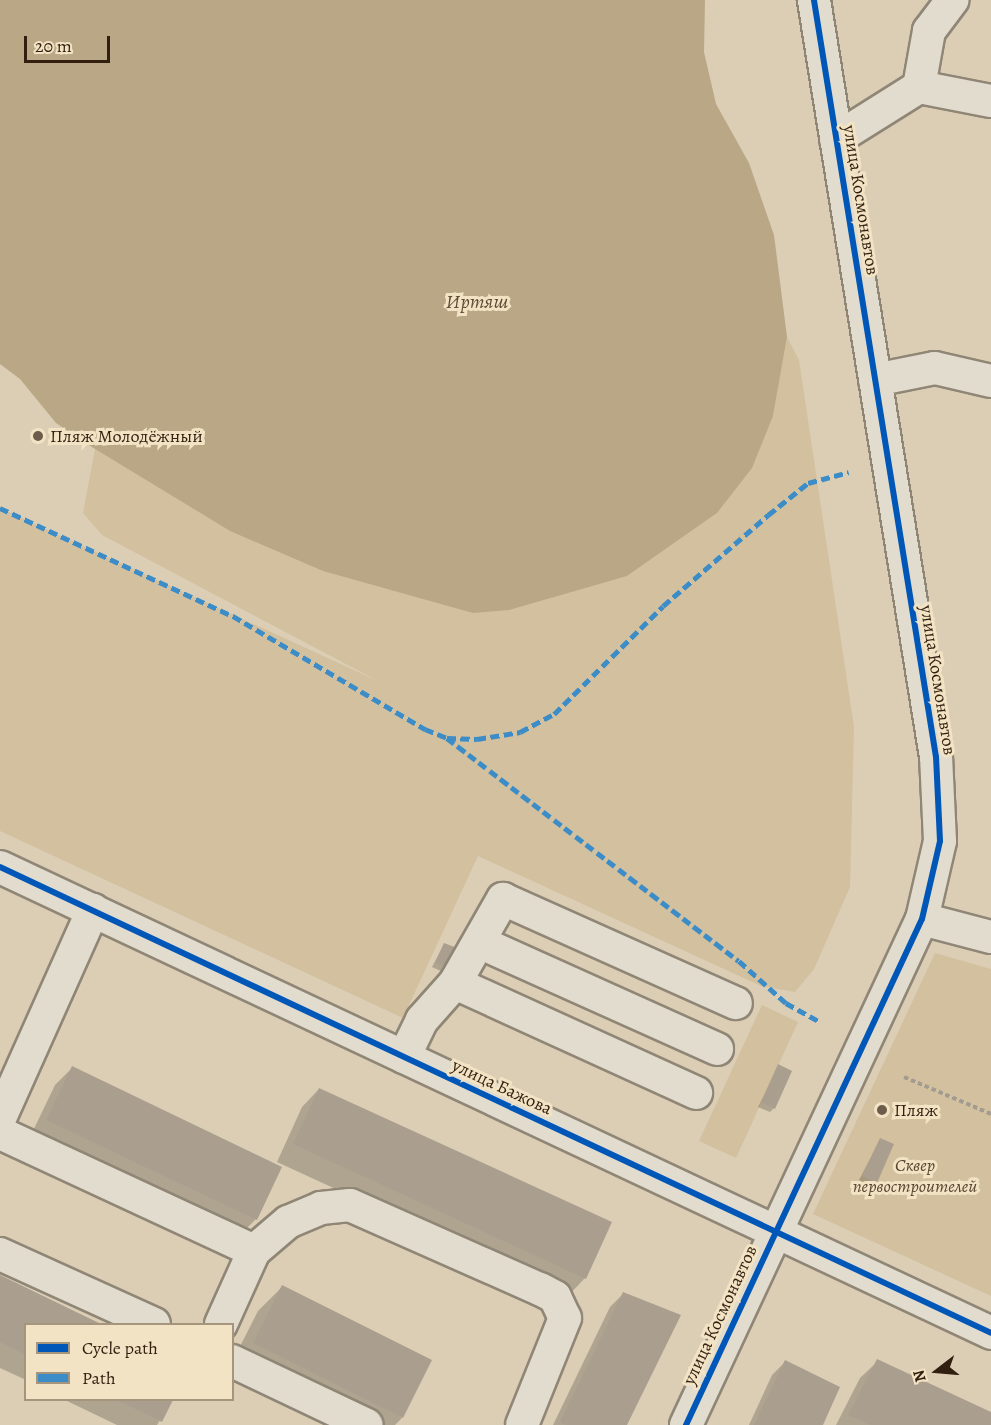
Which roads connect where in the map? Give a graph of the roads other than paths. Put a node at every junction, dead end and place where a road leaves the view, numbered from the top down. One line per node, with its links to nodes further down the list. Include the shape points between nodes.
1 (814, 0): 5 (street, улица Космонавтов)
2 (952, 0): 3 (street, via 929,31)
3 (919, 87): 4 (street); 5 (street)
4 (991, 101)
5 (836, 139): 6 (street, улица Космонавтов)
6 (874, 380): 7 (street, via 935,368); 10 (street, улица Космонавтов, via 936,757 940,841)
7 (991, 381)
8 (0, 867): 9 (street, улица Бажова)
9 (93, 910): 16 (street, улица Бажова); 18 (street)
10 (922, 919): 11 (street); 20 (street, улица Космонавтов)
11 (991, 937)
12 (479, 942): 13 (street); 14 (street, via 495,905 509,899); 15 (street)
13 (455, 983): 16 (street, via 422,1020); 17 (street)
14 (736, 1003)
15 (717, 1048)
16 (404, 1057): 20 (street, улица Бажова)
17 (696, 1093)
18 (0, 1118)
19 (0, 1133): 21 (street)
20 (775, 1233): 25 (street, улица Бажова); 29 (street, улица Космонавтов)
21 (254, 1251): 24 (street); 28 (street, via 288,1222 321,1208 350,1205 555,1297 563,1306 563,1331)
22 (0, 1254): 23 (street)
23 (152, 1323)
24 (221, 1323)
25 (991, 1333)
26 (234, 1362): 27 (street)
27 (367, 1425)
28 (522, 1425)
29 (686, 1425)

